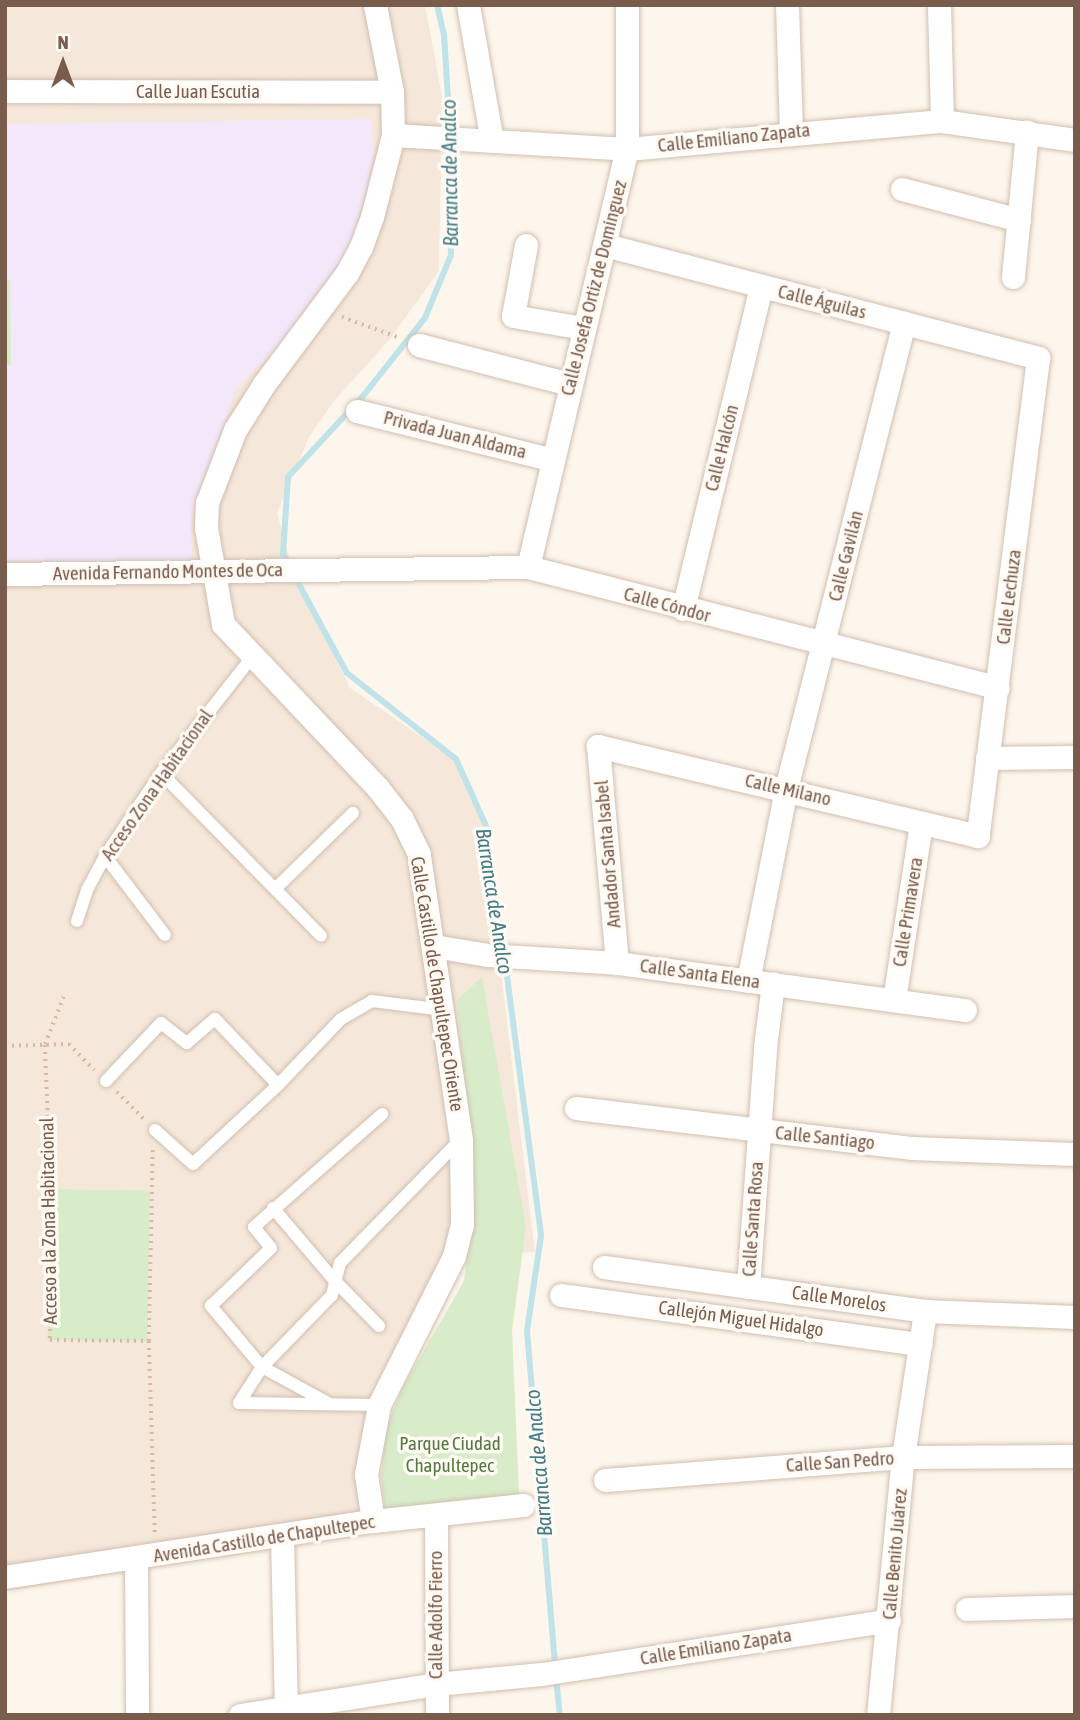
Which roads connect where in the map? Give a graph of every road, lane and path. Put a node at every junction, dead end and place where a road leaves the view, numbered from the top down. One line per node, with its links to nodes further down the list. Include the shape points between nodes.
1 (375, 5): 7 (street, Calle Castillo de Chapultepec Oriente)
2 (468, 5): 13 (street)
3 (627, 5): 14 (street, Calle Josefa Ortiz de Domínguez)
4 (787, 5): 9 (street)
5 (939, 5): 8 (street)
6 (5, 91): 7 (street, Calle Juan Escutia)
7 (391, 92): 11 (street, Calle Castillo de Chapultepec Oriente)
8 (942, 121): 9 (street, Calle Emiliano Zapata); 10 (street, Calle Emiliano Zapata)
9 (791, 132): 14 (street, Calle Emiliano Zapata)
10 (1027, 132): 12 (street, Calle Emiliano Zapata); 16 (street)
11 (393, 135): 13 (street, Calle Emiliano Zapata); 21 (street, Calle Castillo de Chapultepec Oriente, via 361,247)
12 (1075, 140)
13 (492, 141): 14 (street, Calle Emiliano Zapata)
14 (627, 149): 18 (street, Calle Josefa Ortiz de Domínguez)
15 (902, 188): 16 (street)
16 (1018, 220): 19 (street)
17 (526, 245): 23 (street, via 513,316)
18 (605, 246): 20 (street, Calle Águilas); 23 (street, Calle Josefa Ortiz de Domínguez)
19 (1013, 277)
20 (761, 286): 22 (street, Calle Águilas); 34 (street, Calle Halcón)
21 (322, 309): 24 (path); 31 (street, Calle Castillo de Chapultepec Oriente, via 234,430 208,503 206,528)
22 (904, 323): 26 (street, Calle Águilas); 35 (street, Calle Gavilán)
23 (583, 328): 27 (street, Calle Josefa Ortiz de Domínguez)
24 (377, 329)
25 (419, 345): 27 (street)
26 (1038, 358): 37 (street, Calle Lechuza)
27 (570, 384): 29 (street, Calle Josefa Ortiz de Domínguez)
28 (357, 411): 29 (street, Privada Juan Aldama)
29 (553, 460): 30 (street, Calle Josefa Ortiz de Domínguez)
30 (528, 567): 32 (street, Calle Cóndor); 34 (street, Calle Cóndor)
31 (214, 571): 32 (street, Avenida Fernando Montes de Oca); 33 (street, Avenida Fernando Montes de Oca); 36 (street, Calle Castillo de Chapultepec Oriente, via 223,624)
32 (331, 571)
33 (5, 574)
34 (683, 609): 35 (street, Calle Cóndor)
35 (824, 645): 37 (street, Calle Cóndor); 42 (street, Calle Gavilán)
36 (252, 657): 41 (lane, Acceso Zona Habitacional); 51 (street, Calle Castillo de Chapultepec Oriente, via 402,819 419,854)
37 (998, 688): 40 (street, Calle Lechuza)
38 (598, 746): 42 (street, Calle Milano); 52 (street, Andador Santa Isabel)
39 (1075, 757): 40 (street)
40 (987, 758): 45 (street, Calle Lechuza)
41 (161, 773): 46 (lane, Acceso Zona Habitacional); 47 (lane)
42 (786, 789): 44 (street, Calle Milano); 53 (street)
43 (352, 813): 47 (lane)
44 (921, 823): 45 (street, Calle Milano); 56 (street, Calle Primavera)
45 (978, 836)
46 (105, 856): 48 (lane, Acceso Zona Habitacional); 49 (lane)
47 (275, 889): 50 (lane)
48 (77, 920)
49 (165, 935)
50 (321, 936)
51 (434, 946): 52 (street, Calle Santa Elena, via 488,955); 57 (street, Calle Castillo de Chapultepec Oriente)
52 (617, 962): 53 (street, Calle Santa Elena)
53 (748, 981): 54 (street, Calle Santa Elena)
54 (773, 984): 56 (street, Calle Santa Elena); 66 (street, Calle Santa Rosa)
55 (64, 997): 59 (path)
56 (894, 1000): 58 (street, Calle Santa Elena)
57 (443, 1010): 62 (lane, via 372,1001 341,1019); 67 (street, Calle Castillo de Chapultepec Oriente)
58 (965, 1010)
59 (45, 1045): 60 (path); 61 (path, via 69,1044); 77 (path, Acceso a la Zona Habitacional, via 51,1189 50,1340)
60 (5, 1046)
61 (106, 1081): 62 (lane, via 161,1023 187,1043 215,1019); 65 (path)
62 (278, 1085): 65 (lane, via 193,1164)
63 (576, 1108): 66 (street, Calle Santiago)
64 (382, 1114): 69 (lane)
65 (155, 1130): 77 (path)
66 (758, 1131): 68 (street, Calle Santiago, via 911,1148); 72 (street, Calle Santa Rosa)
67 (461, 1140): 71 (lane, via 340,1263); 81 (street, Calle Castillo de Chapultepec Oriente, via 463,1225 454,1256)
68 (1075, 1154)
69 (273, 1208): 71 (lane); 79 (lane, via 254,1227 271,1248 211,1306)
70 (604, 1267): 72 (street, Calle Morelos)
71 (335, 1281): 76 (lane); 79 (lane, via 332,1295)
72 (748, 1287): 74 (street, Calle Morelos)
73 (561, 1294): 78 (street, Callejón Miguel Hidalgo)
74 (925, 1311): 75 (street, Calle Morelos); 78 (street, Calle Benito Juárez)
75 (1075, 1317)
76 (379, 1326)
77 (149, 1341): 89 (path)
78 (921, 1344): 83 (street, Calle Benito Juárez)
79 (262, 1367): 80 (lane); 80 (lane, via 239,1403)
80 (332, 1405): 81 (lane)
81 (379, 1405): 87 (street, Calle Castillo de Chapultepec Oriente, via 366,1474)
82 (1075, 1456): 83 (street, Calle San Pedro)
83 (903, 1457): 84 (street, Calle San Pedro); 93 (street, Calle Benito Juárez)
84 (605, 1480)
85 (523, 1505): 86 (street, Avenida Castillo de Chapultepec)
86 (436, 1516): 87 (street, Avenida Castillo de Chapultepec); 94 (street, Calle Adolfo Fierro)
87 (373, 1521): 88 (street, Avenida Castillo de Chapultepec)
88 (282, 1535): 89 (street, Avenida Castillo de Chapultepec); 95 (street)
89 (146, 1557): 90 (street, Avenida Castillo de Chapultepec); 96 (street)
90 (5, 1577)
91 (1075, 1606): 92 (street)
92 (967, 1609)
93 (889, 1620): 94 (street, Calle Emiliano Zapata, via 542,1674); 99 (street, Calle Benito Juárez)
94 (436, 1684): 95 (street, Calle Emiliano Zapata); 98 (street, Calle Adolfo Fierro)
95 (286, 1711): 97 (street, Calle Emiliano Zapata)
96 (137, 1715)
97 (240, 1715)
98 (437, 1715)
99 (878, 1715)

